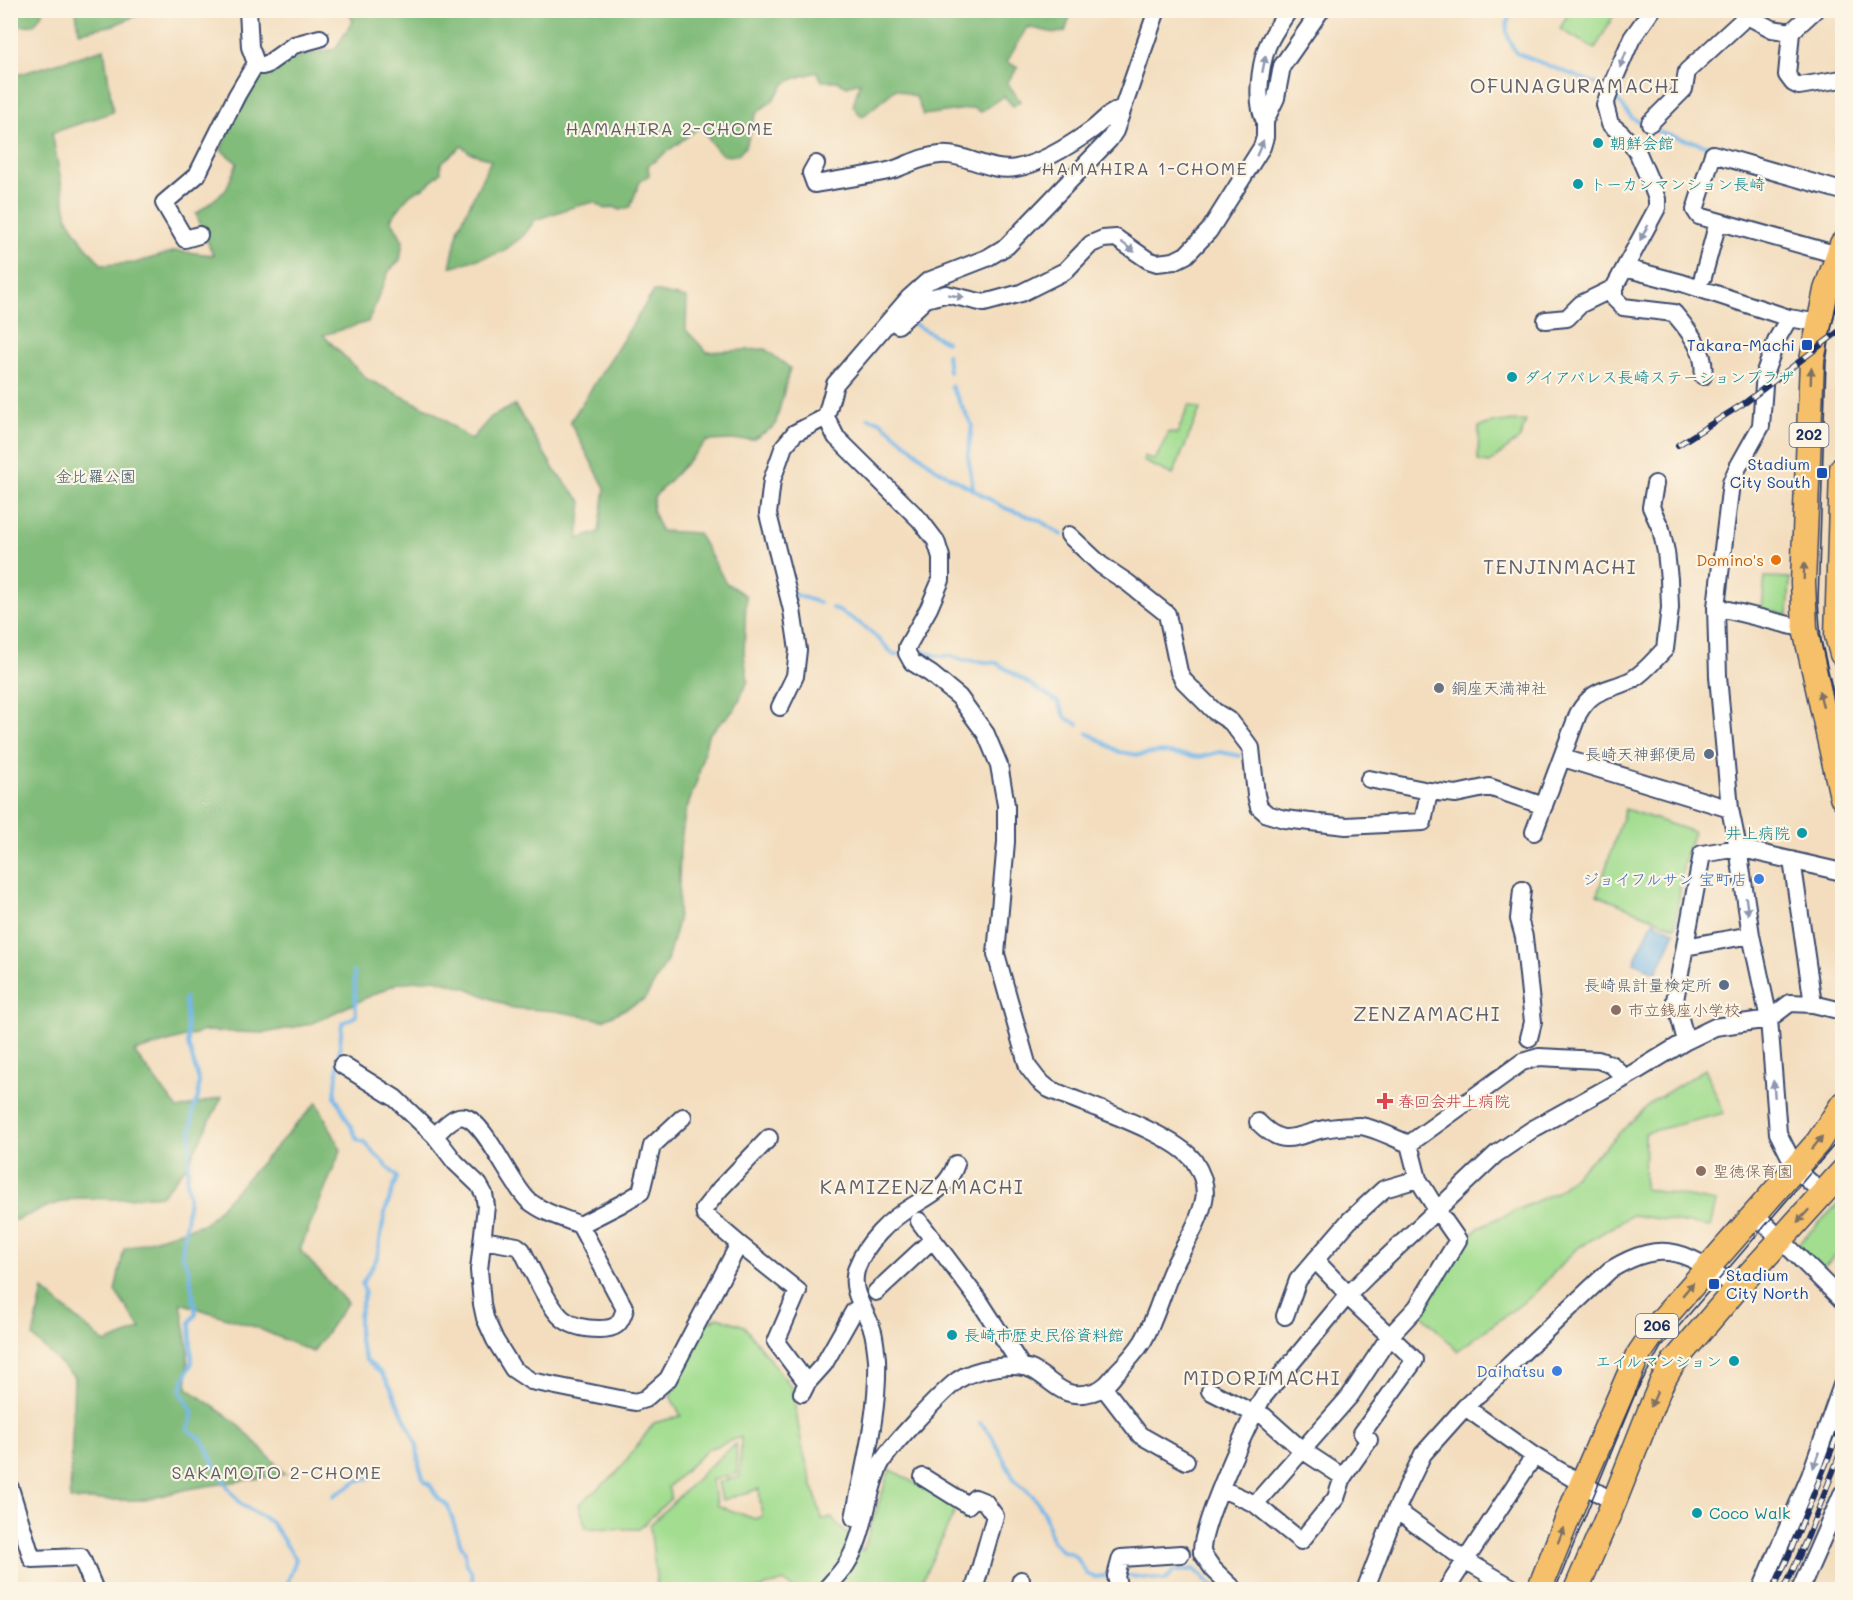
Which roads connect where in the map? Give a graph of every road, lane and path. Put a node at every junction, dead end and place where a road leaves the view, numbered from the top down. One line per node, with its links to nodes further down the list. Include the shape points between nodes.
1 (248, 10): 9 (street, via 250,47)
2 (1157, 10): 11 (street)
3 (1289, 10): 12 (street, one-way to 3, via 1259,90 1267,48)
4 (1321, 10): 12 (street, via 1282,66 1276,98)
5 (1652, 10): 19 (street, one-way to 19, via 1632,38 1605,105 1610,124 1636,151 1657,199 1657,208)
6 (1815, 10): 7 (street)
7 (1791, 32): 10 (street, via 1787,75 1793,82 1799,86); 13 (street, via 1772,29 1747,16 1687,71 1684,89)
8 (320, 38): 9 (street, via 294,45 266,65)
9 (256, 63): 17 (street, via 197,175 164,203 185,239)
10 (1842, 79)
11 (1122, 108): 14 (street, via 1058,151 1015,168 942,154 892,170 815,184 811,173); 24 (street, via 1109,140 1007,246 928,281)
12 (1265, 121): 24 (street, one-way to 12, via 900,325 920,304 946,294 984,303 1021,293 1065,271 1091,244 1103,239 1116,238 1157,263 1186,255 1209,231 1262,147)
13 (1650, 123)
14 (816, 164)
15 (1842, 191): 16 (street, via 1713,154 1695,210 1699,216)
16 (1718, 222): 18 (street); 20 (street)
17 (199, 235)
18 (1840, 250): 25 (highway, 202)
19 (1625, 268): 21 (street); 22 (street)
20 (1703, 277)
21 (1614, 288): 23 (street, via 1581,304 1567,318); 26 (street, via 1614,298 1623,307 1674,313 1698,346 1705,365)
22 (1789, 318): 25 (street); 32 (street, via 1765,372 1761,426 1731,483)
23 (1546, 320)
24 (888, 322): 27 (street, via 835,384)
25 (1819, 323): 33 (highway, 202, one-way to 25, via 1803,583 1812,360)
26 (1703, 376)
27 (826, 417): 35 (street, via 795,433 784,446 772,480 768,514 798,650 795,676); 86 (street, via 836,437 920,520 936,541 941,557 941,580 907,653 912,662 959,697 986,734 999,765 1006,805 1006,842 996,954 1028,1067 1049,1089 1152,1131 1180,1148 1194,1162 1204,1183 1204,1201 1150,1327 1142,1343)
28 (1842, 469): 30 (highway)
29 (1655, 484): 36 (street, via 1651,507 1661,529 1669,579 1665,649 1634,678 1589,698 1578,714)
30 (1842, 522): 34 (highway)
31 (1070, 535): 38 (street, via 1101,565 1167,614 1184,681 1231,722 1251,748 1256,795 1259,807 1267,814 1346,826 1423,822)
32 (1716, 607): 33 (street); 41 (street)
33 (1805, 629): 34 (highway); 39 (highway, one-way to 33)
34 (1841, 641)
35 (780, 707)
36 (1563, 758): 40 (street); 41 (street)
37 (1369, 779): 38 (street)
38 (1429, 791): 40 (street, via 1456,794 1489,787)
39 (1842, 797)
40 (1544, 806): 42 (street)
41 (1730, 809): 43 (street)
42 (1534, 832)
43 (1738, 848): 44 (street); 47 (street, one-way to 47); 48 (street, via 1702,854)
44 (1792, 860): 45 (street); 49 (street)
45 (1842, 872)
46 (1522, 890): 52 (street, via 1519,919 1533,1022)
47 (1751, 935): 48 (street); 51 (street)
48 (1685, 947): 53 (street, via 1675,1000)
49 (1813, 1004): 50 (street); 51 (street, via 1790,1003)
50 (1842, 1011)
51 (1769, 1018): 53 (street, via 1715,1027); 63 (street, one-way to 51, via 1778,1133)
52 (1529, 1038)
53 (1686, 1041): 55 (street)
54 (342, 1065): 59 (street, via 395,1098)
55 (1625, 1078): 61 (street, via 1612,1065 1598,1060 1539,1057 1522,1062); 67 (street, via 1496,1154)
56 (1842, 1105): 63 (highway, 206, one-way to 56)
57 (683, 1117): 70 (street, via 652,1146 641,1192)
58 (1258, 1122): 61 (street, via 1284,1139 1363,1126)
59 (435, 1136): 70 (street, via 456,1118 468,1118 481,1130 528,1200); 72 (street, via 484,1194)
60 (769, 1138): 74 (street, via 704,1209 705,1215)
61 (1409, 1144): 65 (street)
62 (956, 1164): 81 (street, via 945,1185 909,1208 871,1241 856,1271 855,1290)
63 (1796, 1169): 66 (street); 68 (highway, 206)
64 (1842, 1173): 66 (highway, 206)
65 (1418, 1179): 67 (street); 75 (street, via 1384,1189)
66 (1823, 1194): 73 (highway, 206, one-way to 73)
67 (1437, 1210): 79 (street); 83 (street, via 1458,1240 1417,1308)
68 (1756, 1215): 73 (street); 76 (highway, 206)
69 (919, 1221): 71 (street)
70 (580, 1225): 72 (street, via 626,1310 612,1329 589,1329 562,1319 522,1250)
71 (933, 1239): 78 (street); 84 (street)
72 (483, 1240): 74 (street, via 479,1287 485,1318 513,1369 531,1381 635,1402 645,1399 668,1379)
73 (1780, 1240): 77 (highway, 206); 80 (street)
74 (739, 1244): 81 (street, via 798,1291 776,1342 804,1388)
75 (1315, 1260): 79 (street); 82 (street, via 1298,1280)
76 (1707, 1266): 77 (street); 88 (street, via 1677,1252 1656,1251 1619,1264); 95 (highway, 206, one-way to 76, via 1636,1357)
77 (1737, 1288): 99 (highway, 206, one-way to 99, via 1693,1338 1662,1382)
78 (876, 1292)
79 (1347, 1296): 83 (street); 89 (street)
80 (1842, 1300)
81 (861, 1305): 102 (street, via 873,1331 877,1358 867,1454 853,1525)
82 (1285, 1316)
83 (1389, 1337): 90 (street, via 1350,1396); 94 (street, via 1415,1360 1362,1433 1369,1440)
84 (1022, 1367): 86 (street, via 1070,1394); 102 (street, via 971,1373 944,1393 886,1455 876,1475)
85 (1842, 1385): 115 (street, one-way to 115, via 1810,1476)
86 (1104, 1388): 92 (street, via 1140,1435)
87 (1210, 1391): 89 (street)
88 (1465, 1407): 91 (street); 101 (street, via 1423,1454)
89 (1255, 1411): 90 (street); 97 (street)
90 (1302, 1450): 94 (street); 100 (street)
91 (1534, 1456): 95 (street); 104 (street)
92 (1186, 1461)
93 (923, 1477): 107 (street, via 968,1505 975,1498 985,1502 995,1516)
94 (1343, 1477): 100 (street, via 1336,1498 1301,1542)
95 (1582, 1483): 99 (street); 113 (highway, 206, one-way to 95)
96 (10, 1488): 105 (street, via 33,1559 81,1557)
97 (1222, 1489): 100 (street); 109 (street, via 1204,1536 1202,1553)
98 (1842, 1494): 116 (street)
99 (1614, 1502): 114 (highway, 206)
100 (1255, 1504)
101 (1396, 1510): 104 (street); 110 (street)
102 (860, 1534): 106 (street, via 846,1565)
103 (1181, 1554): 108 (street, via 1121,1558 1116,1576)
104 (1466, 1560): 111 (street); 112 (street)
105 (96, 1590)
106 (825, 1590)
107 (974, 1590)
108 (1119, 1590)
109 (1235, 1590)
110 (1365, 1590)
111 (1446, 1590)
112 (1516, 1590)
113 (1539, 1590)
114 (1575, 1590)
115 (1761, 1590)
116 (1800, 1590)

